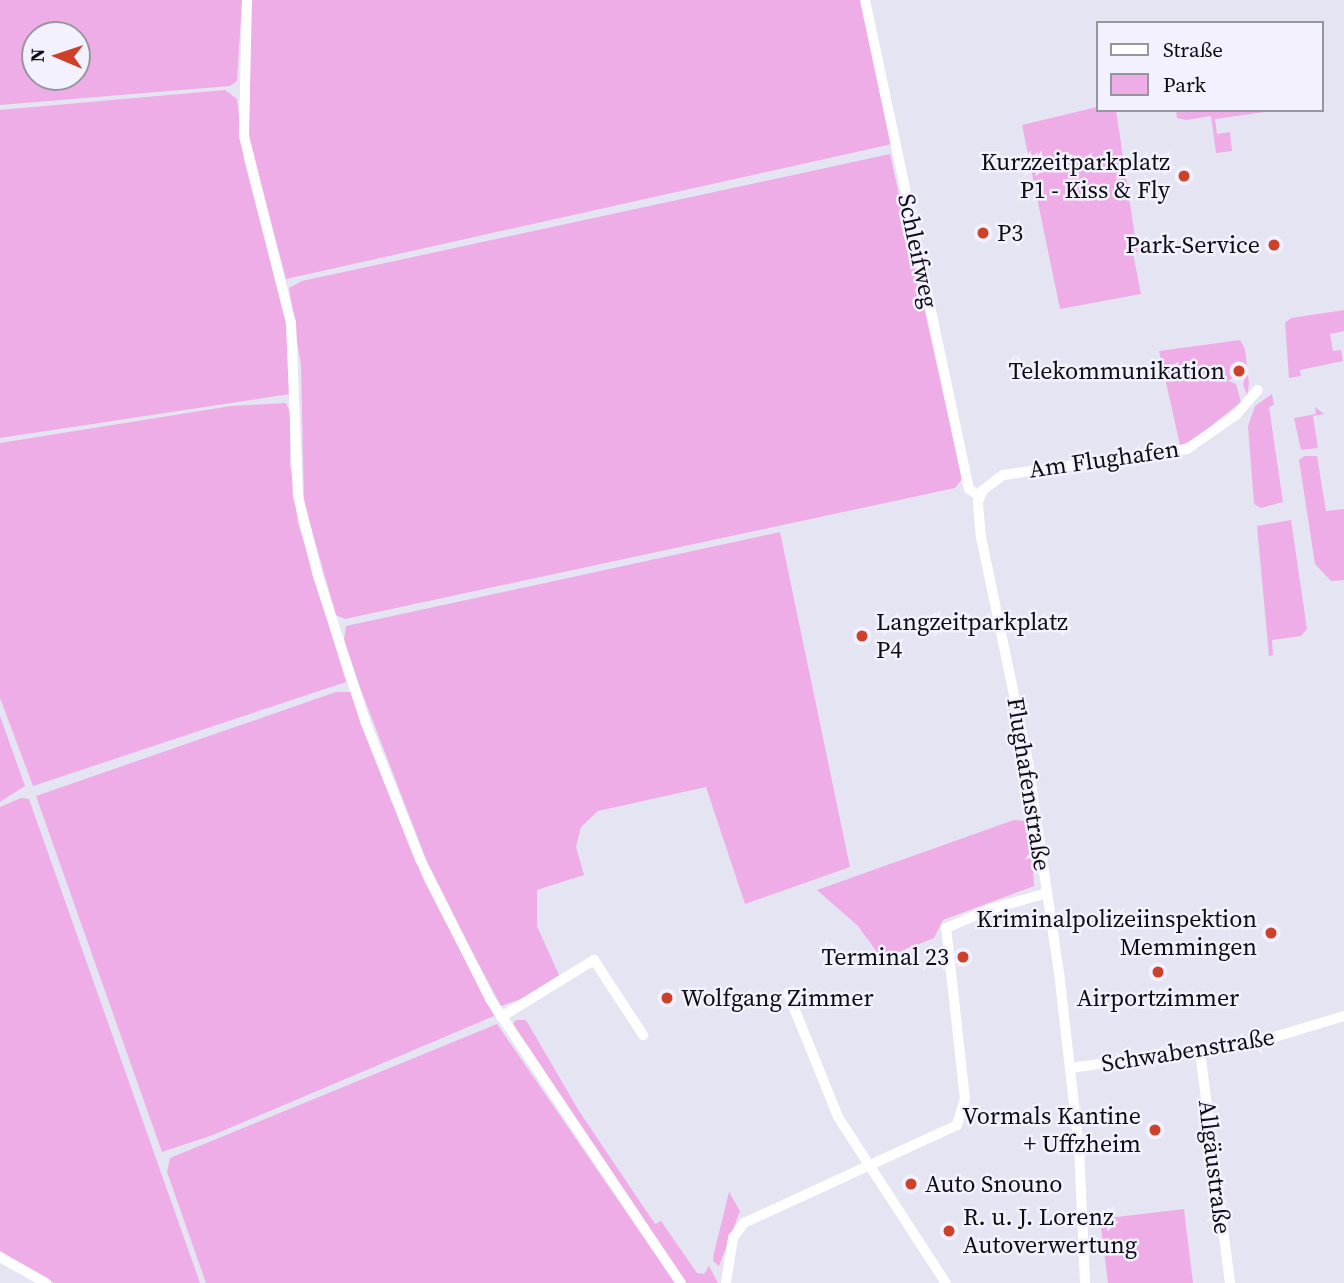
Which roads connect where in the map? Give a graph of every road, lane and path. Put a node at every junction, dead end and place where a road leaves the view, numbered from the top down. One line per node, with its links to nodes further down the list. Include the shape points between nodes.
1 (247, 0): 8 (street, via 244,136 291,323 295,473 307,538 365,721 405,823 433,889)
2 (865, 0): 4 (street, Schleifweg, via 969,489)
3 (1258, 390): 4 (street, Am Flughafen, via 1236,415 1187,449 1003,475)
4 (979, 496): 5 (street, Flughafenstraße, via 981,538 1015,693)
5 (1048, 893): 11 (street, Flughafenstraße); 12 (street, via 946,928 964,1086 963,1117 947,1133)
6 (788, 993): 12 (street, via 826,1093)
7 (1344, 1016): 10 (street, Schwabenstraße, via 1254,1043)
8 (500, 1017): 9 (street, via 594,961); 15 (street)
9 (643, 1035)
10 (1200, 1052): 11 (street, Schwabenstraße); 19 (street, Allgäustraße)
11 (1070, 1068): 18 (street, Flughafenstraße)
12 (867, 1164): 16 (street, via 744,1223 733,1238); 17 (street)
13 (0, 1257): 14 (street)
14 (46, 1283)
15 (681, 1283)
16 (726, 1283)
17 (946, 1283)
18 (1085, 1283)
19 (1230, 1283)

